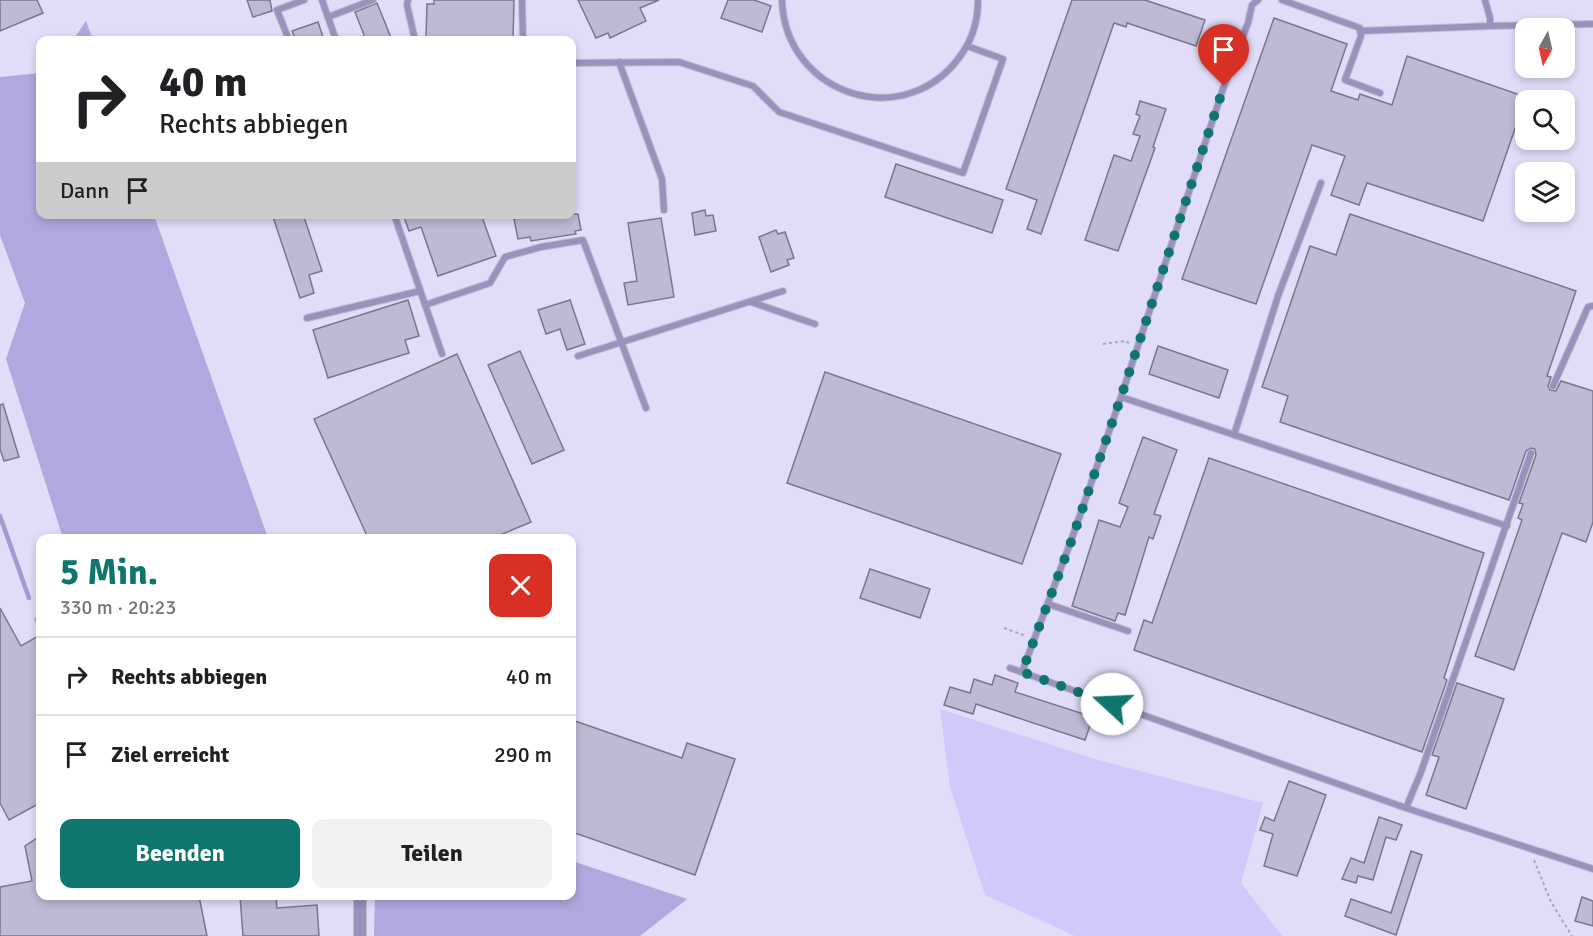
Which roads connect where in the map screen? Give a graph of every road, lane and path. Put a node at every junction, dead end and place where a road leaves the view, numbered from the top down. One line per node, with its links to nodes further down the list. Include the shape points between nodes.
1 (304, 0): 15 (lane, via 277,10)
2 (322, 0): 11 (lane)
3 (373, 0): 11 (lane)
4 (408, 0): 17 (lane)
5 (522, 0): 18 (lane)
6 (782, 0): 19 (lane, via 790,39 806,64 828,83 855,95 884,98 912,93 949,70)
7 (978, 0): 19 (lane)
8 (1258, 0): 35 (lane, via 1252,5)
9 (1282, 0): 14 (lane, via 1360,28)
10 (1485, 0): 13 (lane)
11 (328, 17): 16 (lane)
12 (1593, 24): 13 (lane)
13 (1490, 26): 14 (lane)
14 (1360, 32): 22 (lane, via 1345,80)
15 (287, 36)
16 (335, 36)
17 (414, 36)
18 (523, 36)
19 (967, 46): 20 (lane, via 1003,59 963,173 779,112 753,86 679,62)
20 (619, 62): 21 (lane); 24 (lane, via 662,179)
21 (576, 63)
22 (1380, 93)
23 (1322, 183): 41 (lane, via 1278,296)
24 (664, 210)
25 (396, 219): 26 (lane)
26 (420, 291): 29 (lane); 31 (lane)
27 (783, 291): 28 (lane)
28 (751, 302): 32 (lane); 33 (lane)
29 (425, 305): 33 (lane, via 489,283 505,257 541,246 583,240); 36 (lane)
30 (1593, 306): 38 (lane, via 1588,307)
31 (307, 318)
32 (815, 324)
33 (621, 343): 37 (lane); 40 (lane)
34 (1103, 344): 35 (path, via 1125,341)
35 (1138, 346): 39 (lane)
36 (442, 354)
37 (578, 356)
38 (1553, 386)
39 (1121, 397): 41 (lane); 44 (lane)
40 (646, 408)
41 (1234, 435): 43 (lane)
42 (1531, 453): 43 (lane)
43 (1506, 526): 50 (lane)
44 (1048, 604): 46 (lane); 47 (lane)
45 (1004, 628): 47 (path)
46 (1128, 631)
47 (1035, 639): 49 (lane)
48 (1010, 668): 49 (lane)
49 (1022, 672): 50 (lane)
50 (1406, 808): 51 (lane)
51 (1530, 849): 52 (lane); 55 (path, via 1551,902)
52 (1593, 869)
53 (360, 900): 54 (street)
54 (360, 936)
55 (1572, 936)

